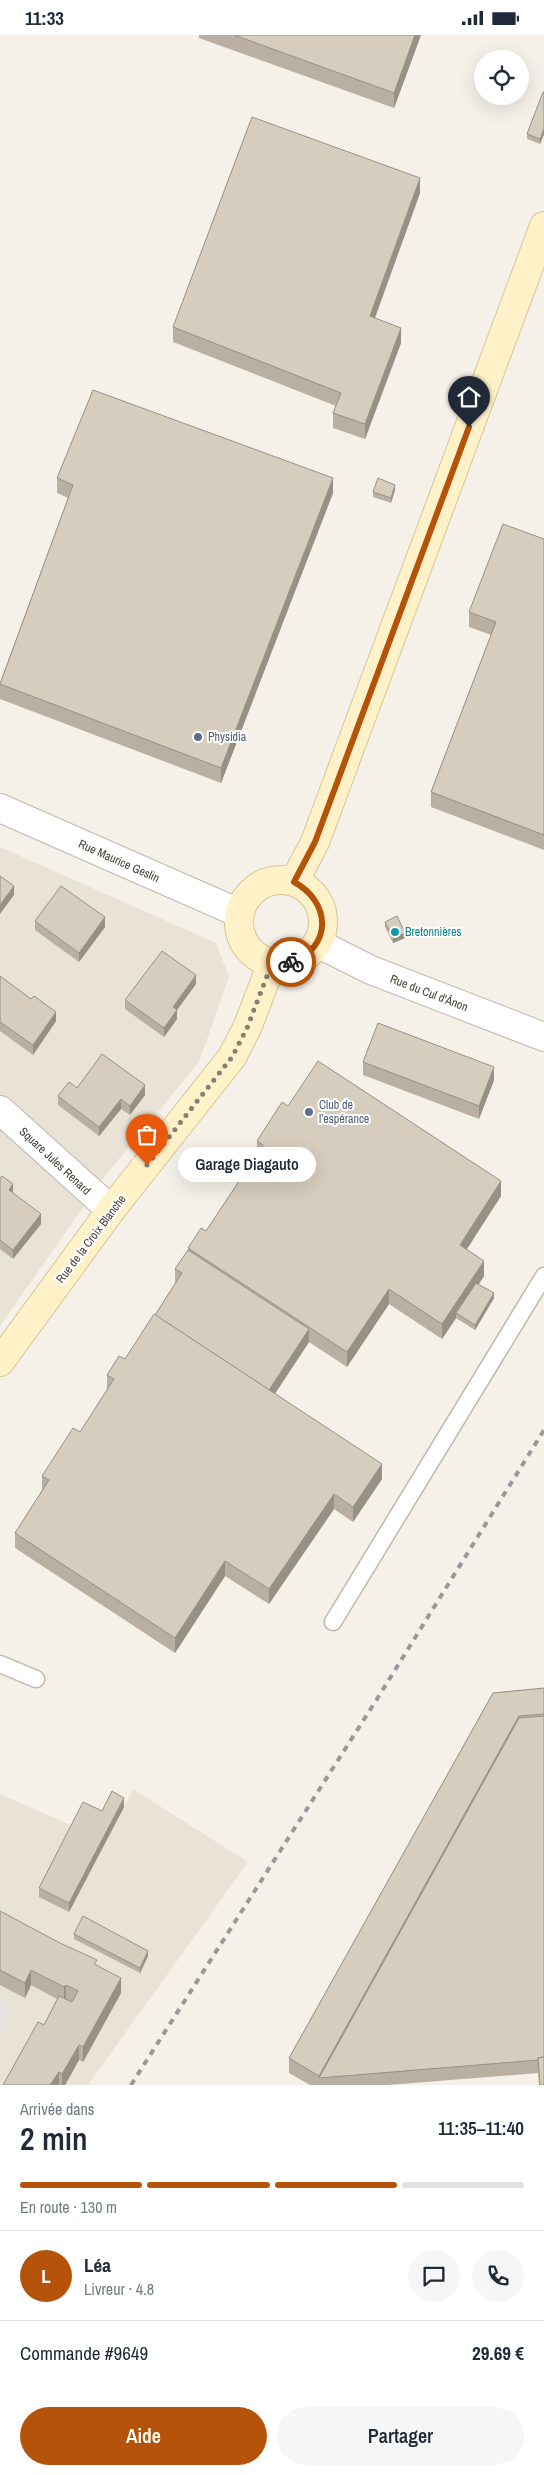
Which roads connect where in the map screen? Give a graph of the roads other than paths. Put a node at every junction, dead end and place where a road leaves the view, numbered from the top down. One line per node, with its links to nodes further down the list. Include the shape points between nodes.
1 (544, 225): 3 (street, via 315,842)
2 (0, 808): 4 (street, Rue Maurice Geslin)
3 (294, 882): 4 (street, via 282,879 259,885 245,899); 5 (street, via 307,889 318,903 322,929)
4 (240, 913): 6 (street, via 242,939 262,960)
5 (317, 943): 6 (street, via 302,958); 7 (street, Rue du Cul d'Ânon, via 379,973)
6 (272, 963): 9 (street, Rue de la Croix Blanche, via 232,1057)
7 (544, 1037)
8 (0, 1110): 9 (street, Square Jules Renard)
9 (111, 1210): 11 (street, Rue de la Croix Blanche)
10 (544, 1276): 12 (lane)
11 (0, 1362)
12 (333, 1622)
13 (0, 1664): 14 (lane)
14 (36, 1679)

